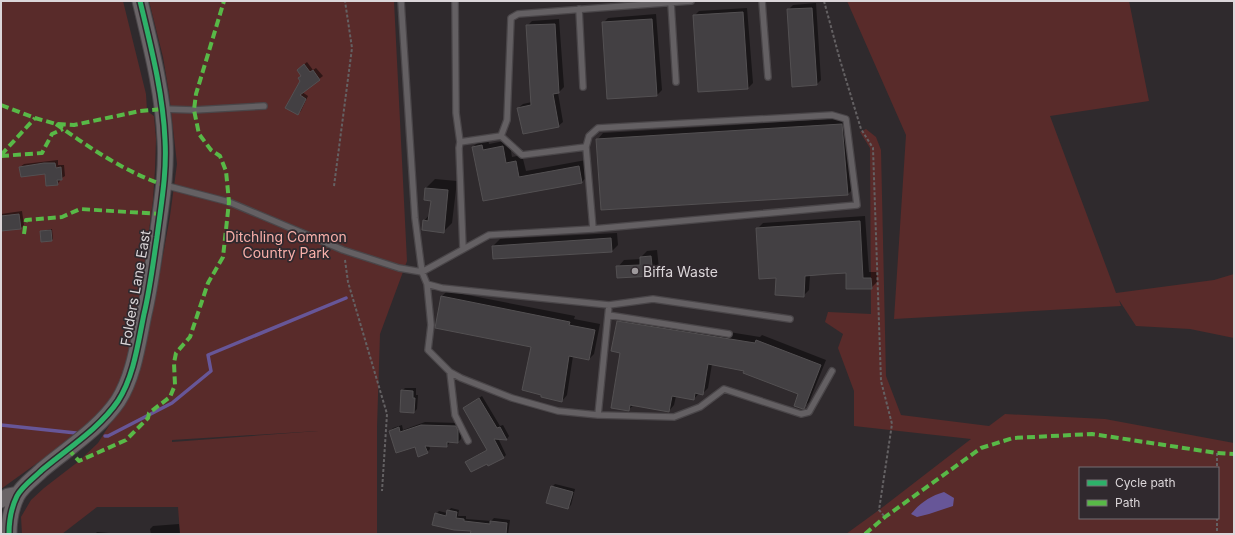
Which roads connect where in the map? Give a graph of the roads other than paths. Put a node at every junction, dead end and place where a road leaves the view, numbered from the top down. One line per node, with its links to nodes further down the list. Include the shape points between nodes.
1 (140, 1): 12 (street, Folders Lane East)
2 (401, 1): 19 (lane, via 415,218)
3 (456, 1): 14 (lane, via 456,112)
4 (692, 1): 6 (lane)
5 (762, 1): 8 (lane)
6 (671, 3): 7 (lane); 9 (lane)
7 (579, 9): 10 (lane); 13 (lane, via 518,14 511,18 507,120)
8 (768, 77)
9 (676, 82)
10 (583, 87)
11 (264, 106): 12 (lane)
12 (163, 109): 16 (street, Folders Lane East)
13 (502, 136): 14 (lane); 15 (lane, via 522,155)
14 (460, 142): 18 (lane)
15 (586, 147): 17 (lane); 17 (lane, via 589,136 598,128 832,115 846,118 857,205)
16 (164, 185): 19 (lane, via 229,202 343,250 398,268); 29 (street, Folders Lane East, via 147,299 136,353 126,384 108,413)
17 (593, 229): 18 (lane, via 488,235)
18 (462, 249): 19 (lane)
19 (422, 272): 20 (lane)
20 (427, 284): 21 (lane, via 442,288); 26 (lane, via 431,325 428,350)
21 (609, 305): 22 (lane); 23 (lane, via 653,299)
22 (608, 315): 24 (lane); 27 (lane)
23 (790, 319)
24 (728, 334)
25 (832, 371): 27 (lane, via 809,412 802,414 724,389 700,406 674,417)
26 (450, 372): 27 (lane, via 512,398 558,411); 28 (lane, via 455,415)
27 (598, 415)
28 (468, 442)
29 (18, 494): 30 (street); 32 (street, Folders Lane East, via 10,515)
30 (1, 500)
31 (1, 528): 32 (street)
32 (9, 534)

